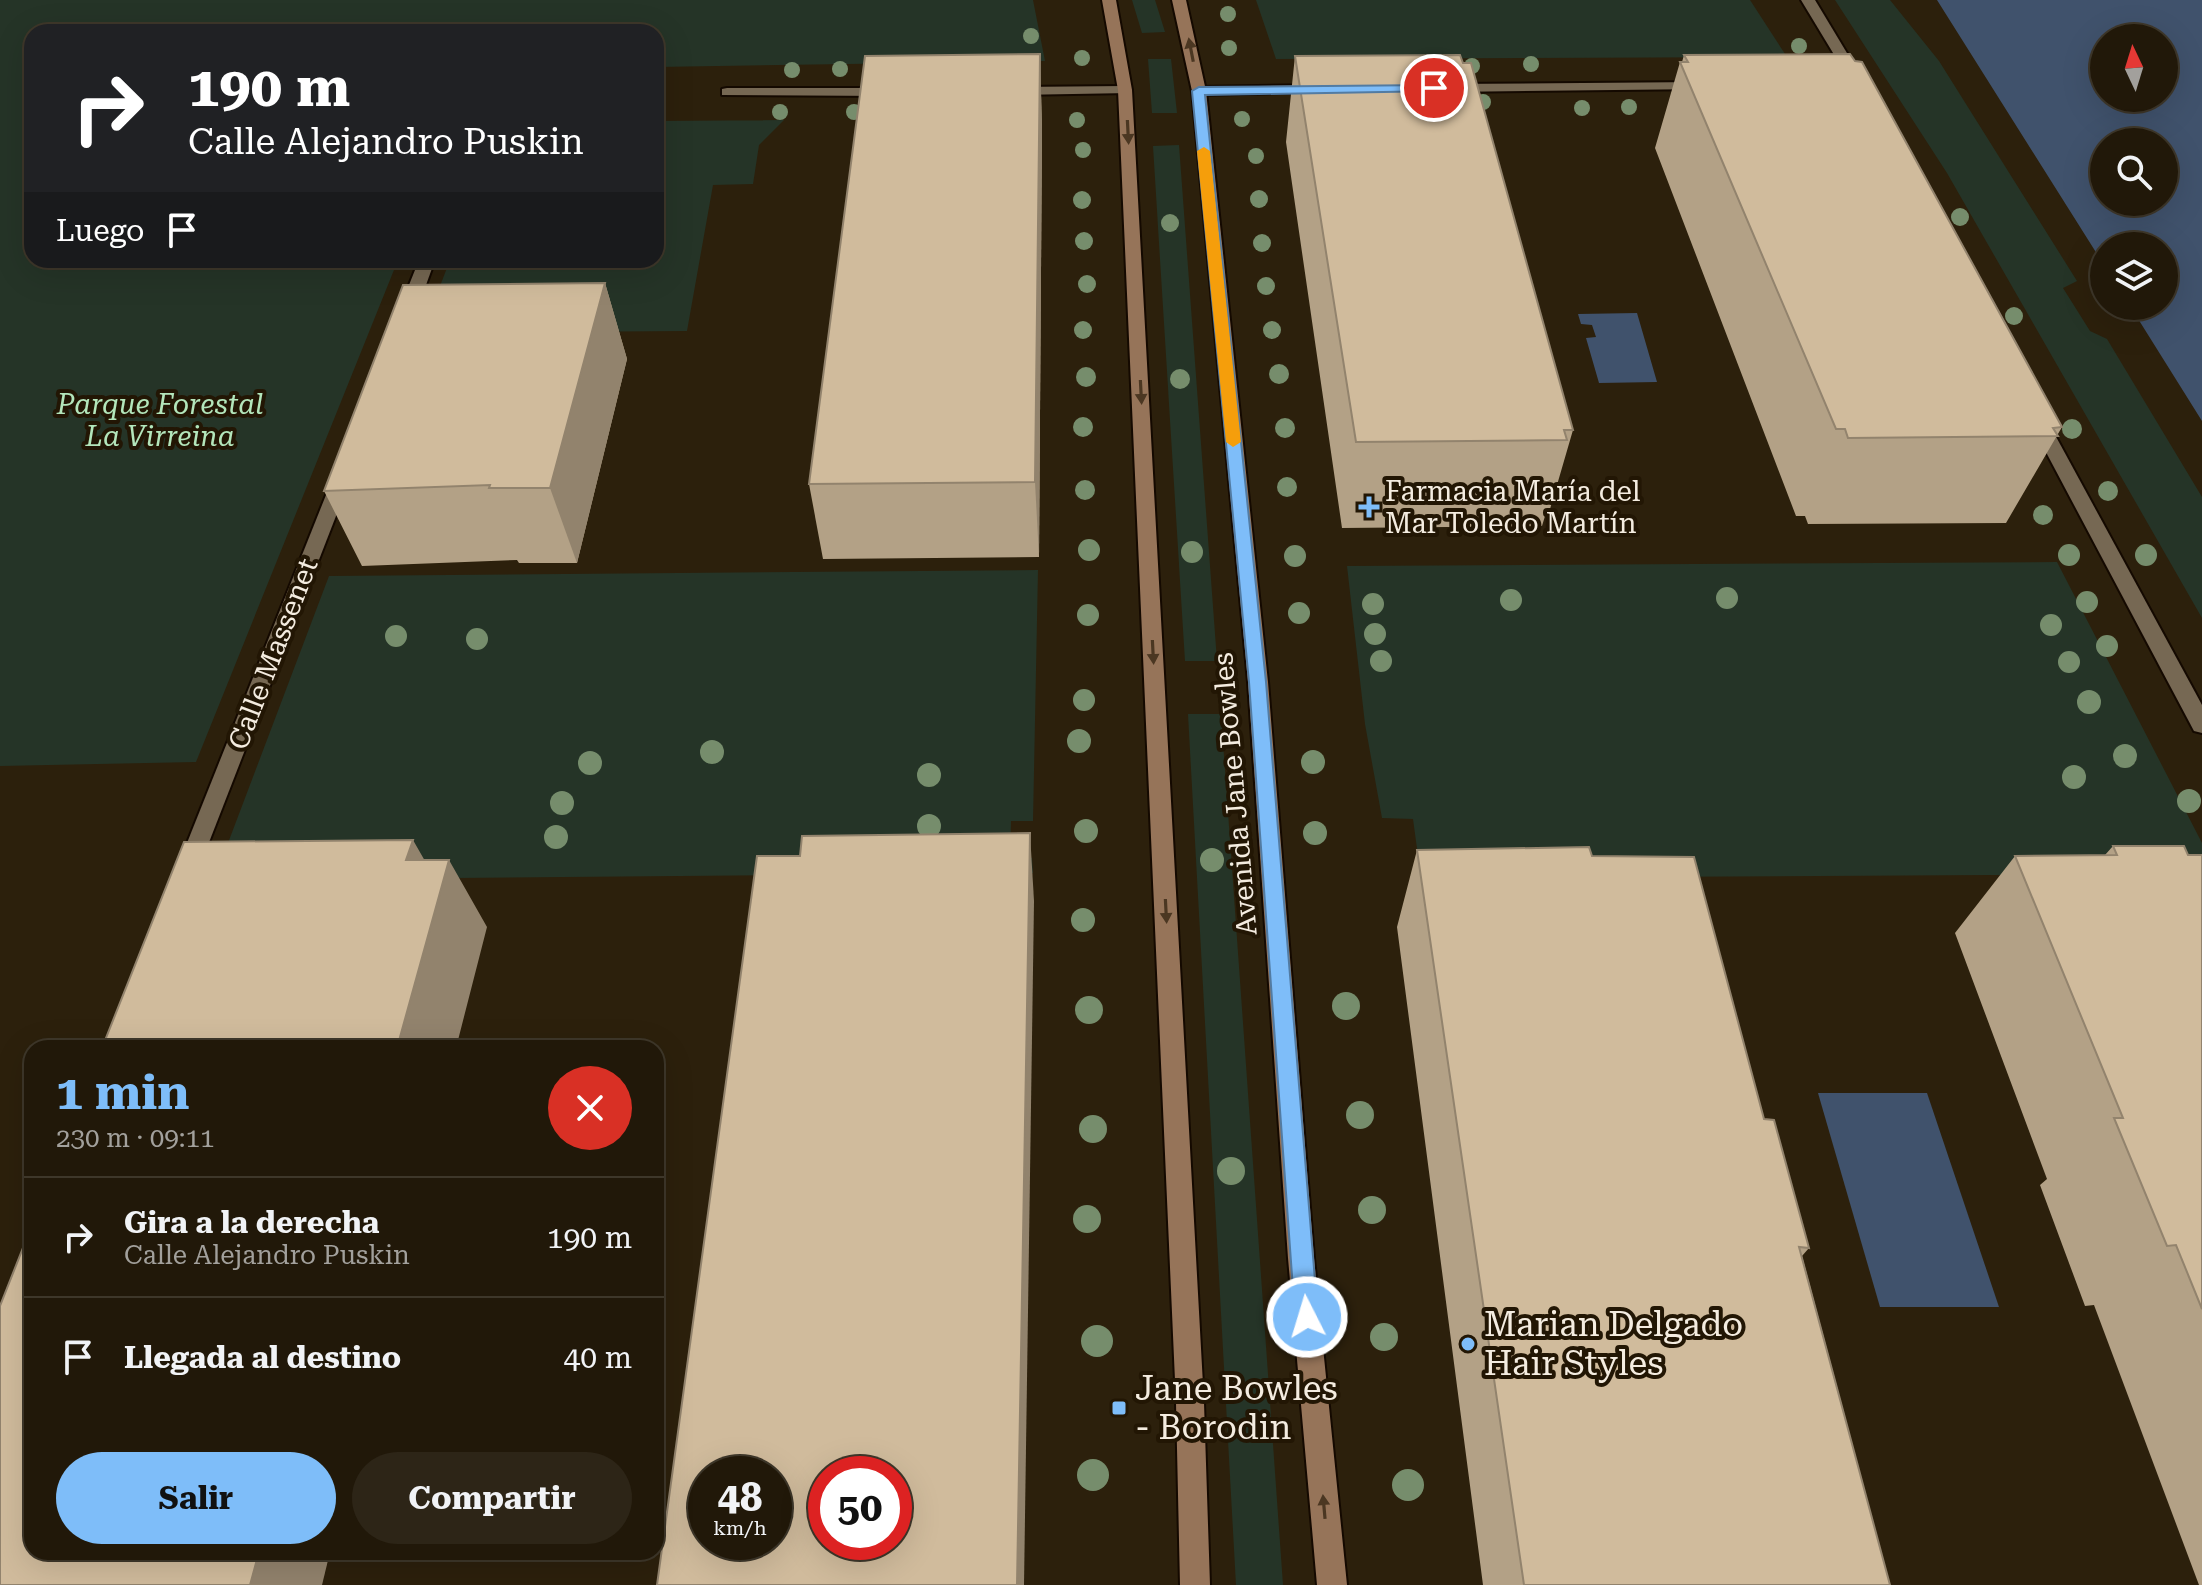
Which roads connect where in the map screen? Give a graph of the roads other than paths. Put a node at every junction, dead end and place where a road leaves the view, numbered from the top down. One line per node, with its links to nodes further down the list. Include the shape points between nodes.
1 (1109, 0): 8 (main road)
2 (1179, 0): 10 (main road, Avenida Jane Bowles, one-way to 2)
3 (1808, 0): 7 (street)
4 (1711, 86): 5 (street)
5 (1439, 88)
6 (1343, 89): 10 (street)
7 (1857, 89)
8 (1125, 90): 9 (street); 19 (main road, one-way to 19)
9 (991, 91)
10 (1199, 91): 20 (main road, Avenida Jane Bowles, one-way to 10, via 1301,1258 1258,682)
11 (727, 92): 12 (street)
12 (898, 92)
13 (424, 268): 14 (street)
14 (398, 334)
15 (2028, 400): 17 (street)
16 (351, 453): 18 (street, Calle Massenet)
17 (2202, 725)
18 (182, 885)
19 (1195, 1585)
20 (1332, 1585)

